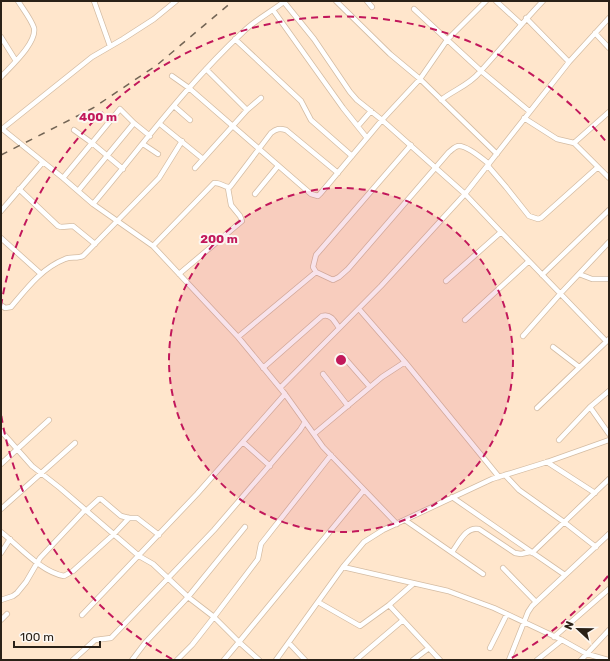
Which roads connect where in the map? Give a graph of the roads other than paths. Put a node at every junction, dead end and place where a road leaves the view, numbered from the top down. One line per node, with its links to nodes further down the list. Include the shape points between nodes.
1 (18, 1): 22 (street, via 34,27 34,33 30,44)
2 (94, 1): 20 (street)
3 (176, 1): 20 (street, via 154,19)
4 (284, 1): 12 (street); 34 (street, via 350,92)
5 (336, 1): 28 (street, via 390,54)
6 (367, 1): 10 (street)
7 (486, 1): 19 (street)
8 (496, 1): 15 (street)
9 (543, 1): 13 (street)
10 (372, 7)
11 (414, 9): 19 (street)
12 (273, 10): 17 (street); 43 (street)
13 (526, 18): 15 (street); 23 (street)
14 (609, 18): 16 (street)
15 (521, 24): 25 (street)
16 (595, 33): 21 (street); 23 (street)
17 (236, 39): 24 (street); 57 (street, via 301,101 311,120)
18 (2, 40): 22 (street)
19 (447, 40): 25 (street); 28 (street)
20 (110, 46): 44 (street, via 92,57)
21 (609, 48)
22 (16, 60): 27 (street)
23 (569, 62): 35 (street)
24 (206, 69): 29 (street); 33 (street)
25 (481, 71): 31 (street, via 465,86); 35 (street)
26 (172, 76): 29 (street)
27 (1, 77)
28 (420, 78): 31 (street); 39 (street)
29 (189, 88): 32 (street); 42 (street)
30 (261, 98): 33 (street)
31 (441, 100): 55 (street)
32 (174, 106): 38 (street); 41 (street)
33 (247, 110): 42 (street)
34 (372, 111): 39 (street); 43 (street)
35 (529, 111): 37 (street)
36 (609, 112): 50 (street)
37 (524, 118): 50 (street, via 557,139); 55 (street)
38 (190, 120)
39 (382, 120): 47 (street); 52 (street)
40 (134, 123): 46 (street); 49 (street, via 120,109); 56 (street)
41 (160, 124): 46 (street); 48 (street)
42 (232, 125): 53 (street); 58 (street)
43 (358, 126): 47 (street)
44 (2, 129): 59 (street)
45 (74, 130): 49 (street)
46 (150, 136): 51 (street)
47 (367, 138): 57 (street)
48 (182, 141): 58 (street); 77 (street, via 159,178)
49 (92, 143): 56 (street); 67 (street)
50 (574, 143): 62 (street)
51 (143, 144): 54 (street); 65 (street)
52 (411, 145): 64 (street); 84 (street, via 316,255 313,267)
53 (260, 150): 61 (street); 66 (street, via 272,133 281,128); 69 (street)
54 (158, 154)
55 (497, 154): 60 (street)
56 (107, 156): 65 (street); 71 (street)
57 (352, 156): 66 (street)
58 (203, 159): 63 (street)
59 (43, 162): 67 (street); 70 (street)
60 (489, 165): 62 (street, via 529,216 538,219); 64 (street, via 464,147 458,146); 73 (street)
61 (278, 166): 66 (street, via 311,194 318,196); 72 (street)
62 (598, 167): 68 (street)
63 (195, 168)
64 (435, 168): 73 (street); 84 (street, via 348,269 333,280)
65 (123, 169): 74 (street)
66 (338, 173)
67 (63, 178): 71 (street)
68 (609, 178)
69 (228, 188): 82 (street, via 214,183); 86 (street, via 231,205 242,221)
70 (19, 189): 75 (street); 81 (street, via 58,226 73,226)
71 (78, 191): 74 (street)
72 (255, 194)
73 (465, 194): 78 (street); 93 (street)
74 (93, 204): 77 (street)
75 (1, 210)
76 (609, 210): 88 (street)
77 (117, 220): 81 (street); 82 (street)
78 (500, 232): 83 (street); 90 (street)
79 (1, 238): 85 (street)
80 (609, 242): 87 (street)
81 (95, 244): 85 (street, via 83,256 57,262)
82 (153, 246): 86 (street)
83 (529, 262): 88 (street); 94 (street)
84 (316, 272): 97 (street)
85 (41, 274): 92 (street, via 11,307 5,308)
86 (179, 274): 97 (street)
87 (579, 274): 89 (street, via 592,279); 91 (street)
88 (542, 275): 91 (street)
89 (609, 279)
90 (446, 281)
91 (560, 294): 96 (street); 98 (street)
92 (1, 305)
93 (359, 309): 95 (street); 101 (street)
94 (465, 320)
95 (339, 328): 103 (street, via 331,317 322,316); 106 (street)
96 (524, 336)
97 (238, 337): 103 (street)
98 (608, 340): 102 (street)
99 (553, 347): 102 (street)
100 (342, 355): 105 (street)
101 (405, 362): 105 (street); 128 (street)
102 (580, 367): 111 (street)
103 (263, 368): 106 (street)
104 (323, 374): 109 (street)
105 (370, 387): 109 (street)
106 (280, 388): 108 (street)
107 (609, 390): 110 (street)
108 (285, 394): 113 (street); 119 (street)
109 (348, 406): 115 (street)
110 (590, 407): 116 (street); 117 (street)
111 (538, 408)
112 (49, 420): 121 (street)
113 (305, 422): 115 (street); 125 (street)
114 (1, 431): 121 (street)
115 (314, 434): 122 (street)
116 (609, 434)
117 (559, 440)
118 (609, 440): 123 (street)
119 (243, 442): 125 (street); 143 (street)
120 (76, 443): 126 (street)
121 (18, 450): 124 (street); 126 (street)
122 (331, 455): 130 (street); 166 (street, via 261,544 258,559)
123 (547, 462): 127 (street); 131 (street)
124 (1, 464)
125 (270, 466): 155 (street)
126 (41, 474): 133 (street); 134 (street)
127 (505, 475): 128 (street); 137 (street, via 519,490)
128 (499, 477): 132 (street)
129 (609, 479): 131 (street)
130 (364, 490): 138 (street); 173 (street)
131 (595, 493): 137 (street)
132 (452, 497): 136 (street); 147 (street)
133 (1, 509)
134 (86, 510): 135 (street, via 101,499 116,513); 142 (street); 150 (street)
135 (129, 518): 142 (street); 143 (street, via 140,519)
136 (406, 520): 138 (street); 146 (street)
137 (564, 522): 145 (street); 147 (street)
138 (398, 524): 151 (street, via 364,542)
139 (245, 527): 158 (street)
140 (1, 532): 144 (street)
141 (609, 534): 145 (street)
142 (113, 535): 149 (street); 150 (street, via 68,575 58,575)
143 (159, 535): 149 (street)
144 (10, 539): 148 (street); 150 (street)
145 (596, 547): 154 (street)
146 (452, 552): 147 (street, via 467,531 475,528 515,553); 153 (street)
147 (531, 552): 154 (street)
148 (1, 553)
149 (139, 556): 155 (street, via 153,564); 165 (street)
150 (37, 562): 159 (street, via 17,592)
151 (343, 567): 156 (street); 160 (street)
152 (503, 568): 161 (street)
153 (483, 574)
154 (565, 575): 161 (street)
155 (168, 579): 158 (street); 178 (street, via 111,638 95,640)
156 (413, 584): 162 (street); 164 (street, via 448,591)
157 (609, 589): 171 (street)
158 (188, 597): 166 (street); 179 (street, via 144,643)
159 (1, 600)
160 (318, 602): 162 (street, via 360,626); 174 (street)
161 (536, 602): 169 (street)
162 (389, 605): 168 (street)
163 (7, 614): 167 (street)
164 (507, 614): 169 (street); 176 (street)
165 (82, 615)
166 (214, 617): 173 (street); 180 (street)
167 (1, 620)
168 (403, 620): 175 (street); 185 (street)
169 (524, 622): 171 (street); 188 (street)
170 (609, 630): 177 (street)
171 (554, 637): 172 (street)
172 (562, 640): 177 (street); 189 (street)
173 (239, 642): 181 (street); 182 (street)
174 (289, 643): 183 (street); 184 (street)
175 (429, 648): 186 (street); 187 (street)
176 (490, 648)
177 (587, 654): 190 (street); 191 (street)
178 (73, 660)
179 (132, 660)
180 (178, 660)
181 (224, 660)
182 (259, 660)
183 (276, 660)
184 (305, 660)
185 (356, 660)
186 (413, 660)
187 (440, 660)
188 (509, 660)
189 (537, 660)
190 (580, 660)
191 (608, 660)

